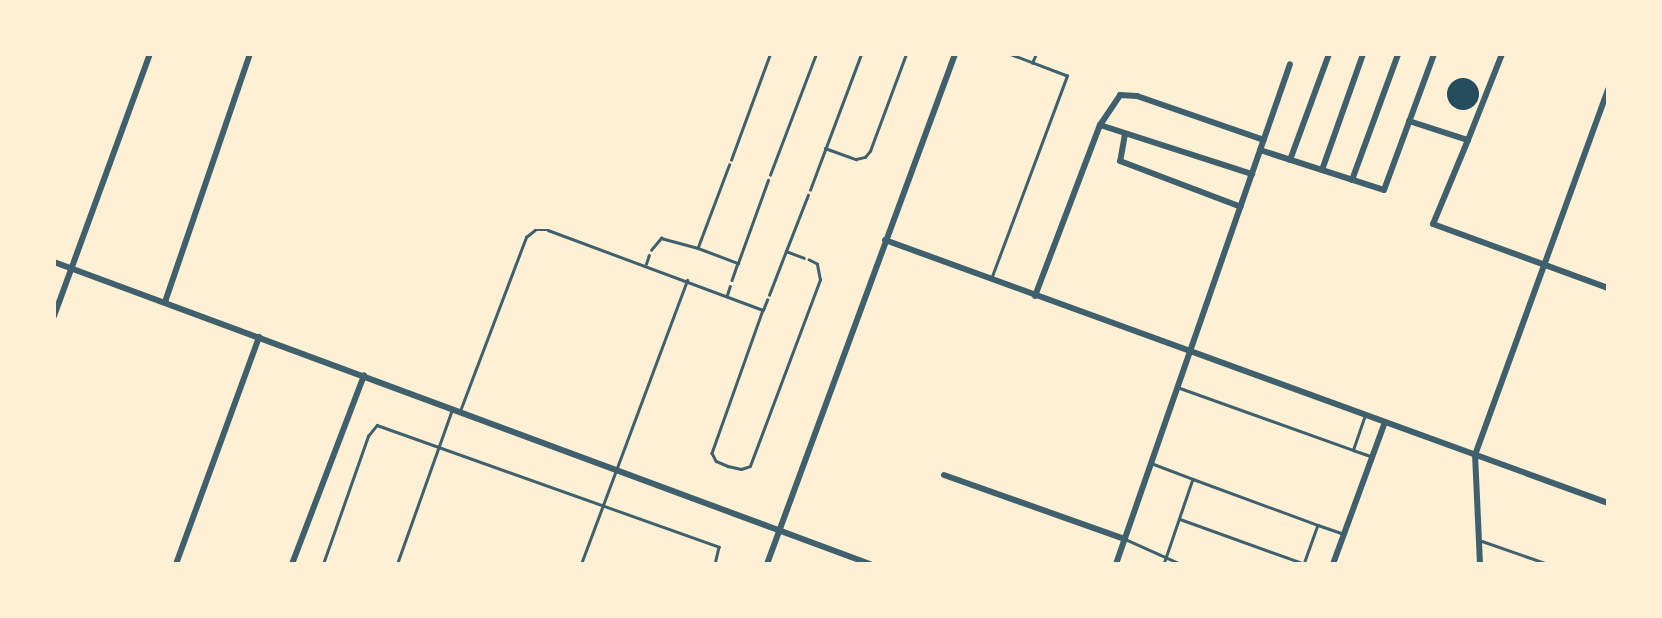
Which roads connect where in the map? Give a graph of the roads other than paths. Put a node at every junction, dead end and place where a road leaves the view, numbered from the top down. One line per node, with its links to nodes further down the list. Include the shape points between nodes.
1 (150, 54): 47 (street)
2 (250, 54): 57 (street)
3 (771, 54): 25 (lane)
4 (816, 54): 30 (lane)
5 (862, 54): 23 (lane)
6 (906, 54): 23 (lane, via 864,158)
7 (955, 54): 36 (street)
8 (1009, 54): 15 (lane)
9 (1036, 54): 15 (lane)
10 (1329, 54): 26 (street)
11 (1363, 54): 28 (street)
12 (1398, 54): 32 (street)
13 (1434, 54): 18 (street)
14 (1502, 54): 22 (street)
15 (1032, 63): 48 (lane, via 1067,76)
16 (1290, 64): 21 (street)
17 (1608, 89): 46 (street)
18 (1409, 121): 22 (street); 32 (street, via 1384,190)
19 (1100, 125): 20 (street); 21 (street, via 1120,95 1137,96); 55 (street)
20 (1125, 134): 29 (street); 35 (street, via 1120,161)
21 (1264, 140): 24 (street)
22 (1468, 140): 46 (street, via 1433,224)
23 (825, 148): 33 (lane)
24 (1260, 150): 26 (street); 29 (street)
25 (731, 160)
26 (1290, 160): 28 (street)
27 (729, 165): 37 (lane)
28 (1322, 170): 32 (street)
29 (1252, 174): 35 (street)
30 (770, 175)
31 (768, 180): 44 (lane)
32 (1353, 180)
33 (810, 190)
34 (807, 195): 39 (lane)
35 (1241, 206): 61 (street)
36 (885, 240): 48 (street); 79 (street)
37 (698, 248): 38 (lane, via 661,238); 44 (lane)
38 (651, 250)
39 (786, 251): 41 (lane); 54 (lane)
40 (649, 255): 45 (lane)
41 (804, 258)
42 (809, 260): 58 (lane, via 821,271 820,280 755,457 750,466 741,469 716,461 712,445)
43 (54, 262): 47 (street)
44 (737, 263): 50 (lane)
45 (646, 264): 49 (lane); 64 (lane, via 548,230 535,230 526,237)
46 (1544, 265): 52 (street); 69 (street)
47 (72, 269): 57 (street); 59 (street)
48 (991, 279): 55 (street)
49 (687, 280): 53 (lane); 72 (lane)
50 (732, 280)
51 (730, 286): 53 (lane)
52 (1608, 288)
53 (727, 295): 58 (lane)
54 (769, 295)
55 (1035, 296): 61 (street)
56 (767, 300): 58 (lane)
57 (164, 302): 60 (street)
58 (763, 310)
59 (54, 316)
60 (259, 337): 62 (street); 84 (street)
61 (1190, 351): 63 (street); 65 (street)
62 (364, 375): 64 (street); 85 (street)
63 (1177, 387): 68 (lane); 71 (street)
64 (457, 410): 67 (lane); 72 (street)
65 (1365, 415): 66 (street); 68 (lane)
66 (1385, 422): 69 (street); 70 (street)
67 (439, 447): 75 (lane); 86 (lane, via 377,425 368,436); 87 (lane)
68 (1353, 450): 70 (lane)
69 (1475, 455): 76 (street); 82 (street)
70 (1373, 457): 80 (street)
71 (1151, 463): 74 (lane); 81 (street)
72 (615, 469): 75 (lane); 79 (street)
73 (944, 475): 81 (street)
74 (1193, 479): 77 (lane); 78 (lane)
75 (603, 503): 88 (lane); 89 (lane, via 719,547)
76 (1608, 503)
77 (1180, 519): 83 (lane); 95 (lane)
78 (1318, 525): 80 (lane); 95 (lane)
79 (780, 531): 90 (street); 91 (street)
80 (1344, 534): 96 (street)
81 (1125, 539): 83 (lane); 92 (street)
82 (1479, 540): 97 (street); 98 (lane)
83 (1166, 558): 93 (lane); 94 (lane)
84 (176, 564)
85 (292, 564)
86 (323, 564)
87 (397, 564)
88 (581, 564)
89 (715, 564)
90 (767, 564)
91 (870, 564)
92 (1116, 564)
93 (1164, 564)
94 (1181, 564)
95 (1304, 564)
96 (1333, 564)
97 (1480, 564)
98 (1548, 564)

